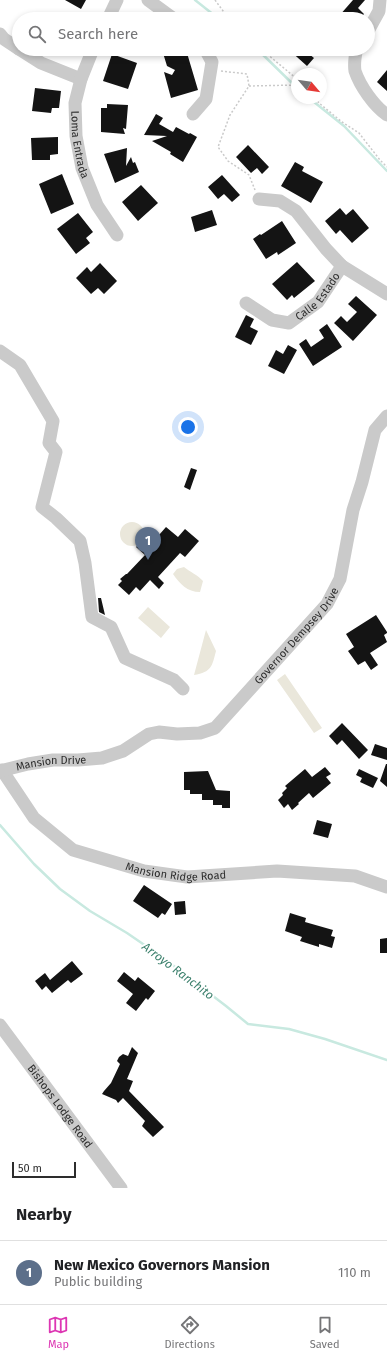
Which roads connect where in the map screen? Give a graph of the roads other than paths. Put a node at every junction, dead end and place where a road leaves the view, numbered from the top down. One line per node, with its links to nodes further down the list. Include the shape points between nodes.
1 (117, 0): 4 (street)
2 (148, 0): 5 (street)
3 (380, 0): 6 (street, via 379,12)
4 (111, 12)
5 (164, 12)
6 (375, 19)
7 (0, 34): 8 (street)
8 (12, 44)
9 (30, 56): 13 (street)
10 (90, 56): 13 (street, Loma Entrada)
11 (209, 56): 14 (street, via 212,62 206,99)
12 (356, 56): 15 (street, via 355,70 364,88)
13 (81, 79): 17 (street, Loma Entrada, via 75,102 76,136 82,168 97,205)
14 (193, 114)
15 (387, 114)
16 (259, 199): 18 (street, Calle Estado, via 280,201 296,211)
17 (117, 235)
18 (342, 266): 19 (street, Calle Estado); 20 (street, Calle Estado, via 318,302 289,323 272,320)
19 (387, 294)
20 (246, 303)
21 (0, 351): 23 (street, via 20,365 53,421 48,443 56,452 42,507 80,541 92,617 111,627 125,658 174,680)
22 (387, 416): 24 (street, Governor Dempsey Drive, via 375,430 352,510 340,580 327,604 215,728 200,733 149,734 123,751)
23 (183, 689)
24 (102, 758): 25 (street, Mansion Drive, via 53,760)
25 (1, 770): 26 (street, Mansion Ridge Road, via 34,818 73,850 144,871 187,877 277,870 355,876)
26 (387, 887)
27 (0, 1025): 28 (street, Bishops Lodge Road)
28 (121, 1188)

